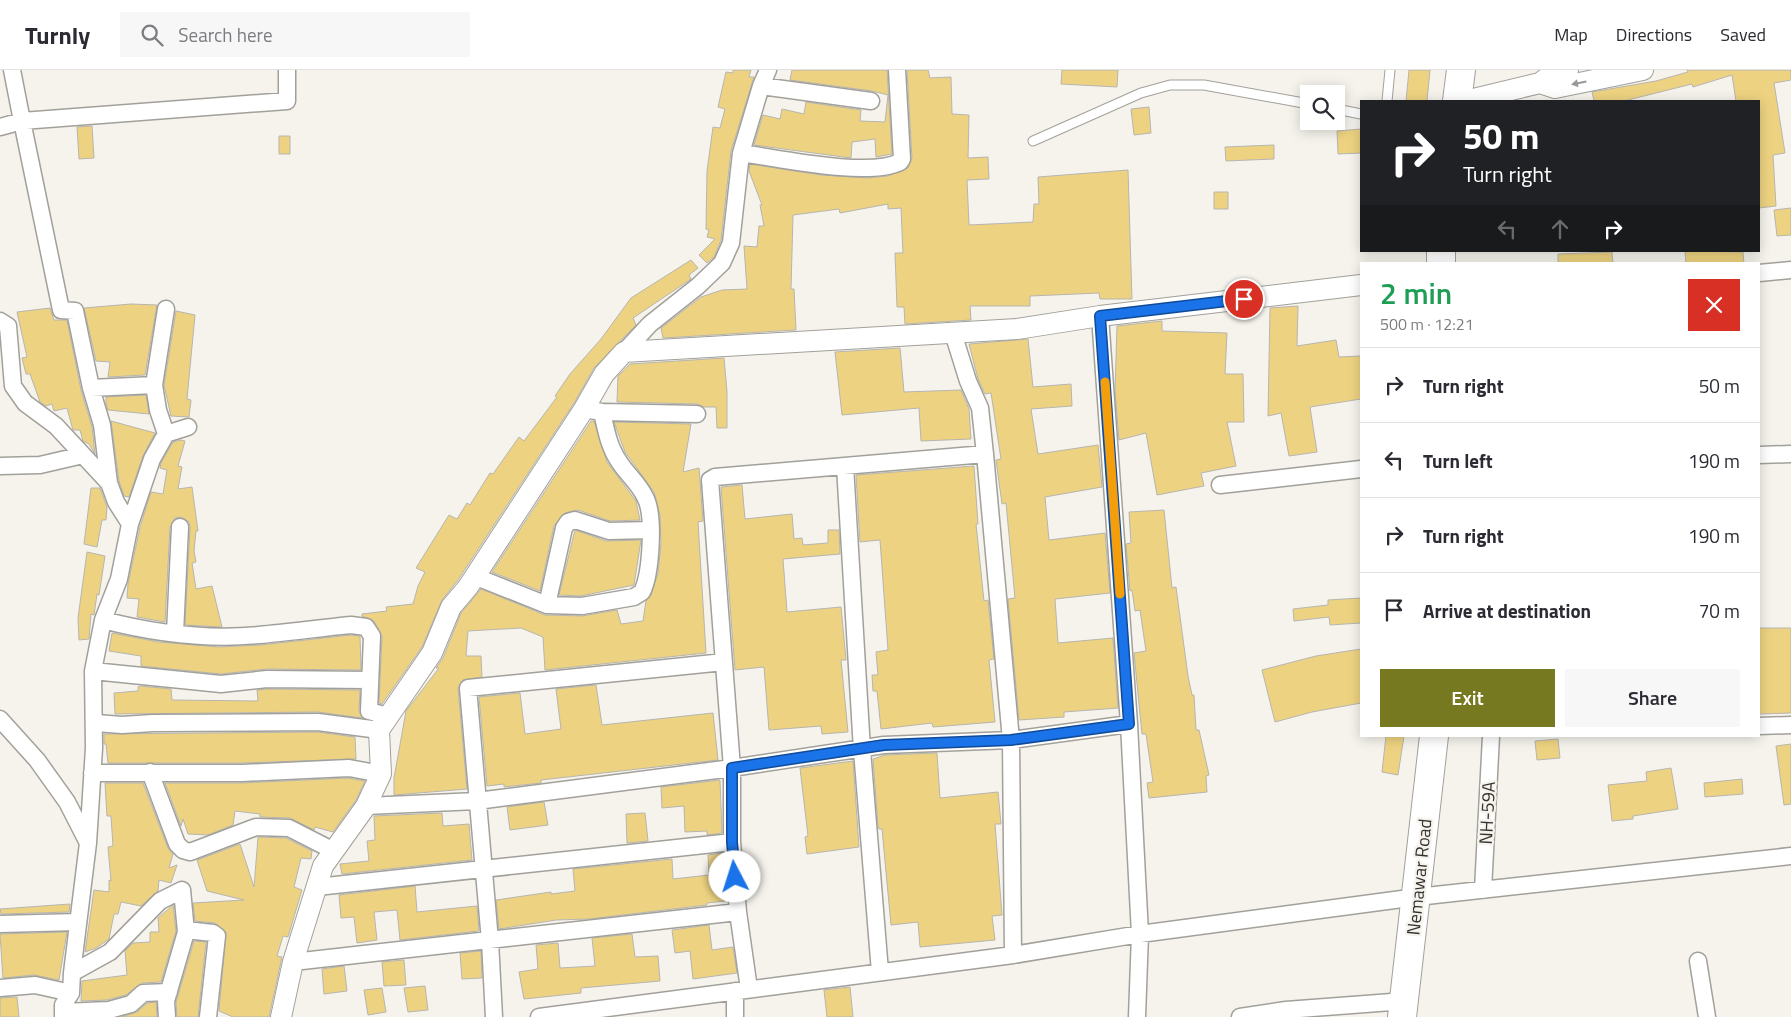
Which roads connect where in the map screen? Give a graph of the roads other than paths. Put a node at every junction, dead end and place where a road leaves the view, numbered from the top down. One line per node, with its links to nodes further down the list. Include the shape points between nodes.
1 (12, 70): 20 (street)
2 (287, 70): 20 (street, via 287,101)
3 (768, 70): 11 (street)
4 (898, 70): 23 (street, via 900,162 876,167 838,167)
5 (1390, 70): 12 (lane)
6 (1448, 70): 13 (highway)
7 (1460, 70): 14 (highway)
8 (1568, 70): 10 (street, via 1553,73)
9 (1643, 70): 10 (street, one-way to 10, via 1555,88)
10 (1540, 83): 15 (street)
11 (761, 86): 16 (street); 23 (street)
12 (1387, 100)
13 (1445, 100)
14 (1457, 100)
15 (1469, 100)
16 (871, 101)
17 (1300, 102): 22 (lane, via 1204,85 1170,84 1141,93)
18 (1345, 111): 19 (lane)
19 (1360, 114)
20 (22, 120): 21 (street); 33 (street, via 61,310 75,311)
21 (0, 127)
22 (1033, 141)
23 (741, 153): 31 (street, via 731,243 722,263 650,324)
24 (1791, 270): 25 (street)
25 (1760, 273)
26 (1360, 285): 28 (street)
27 (166, 309): 32 (street)
28 (1100, 316): 30 (street, via 1017,329); 60 (street)
29 (0, 321): 40 (street, via 8,326 13,386 17,394 56,426)
30 (953, 333): 31 (street); 38 (street, via 980,408)
31 (624, 352): 34 (street, via 604,374)
32 (154, 385): 33 (street); 37 (street)
33 (91, 388): 45 (street, via 102,425)
34 (593, 410): 35 (street); 49 (street, via 619,462 646,498); 50 (street)
35 (697, 414)
36 (188, 428): 37 (street)
37 (166, 434): 47 (street, via 152,459)
38 (986, 454): 43 (street); 66 (street)
39 (1791, 454): 41 (street)
40 (83, 455): 42 (street, via 40,465); 45 (street)
41 (1760, 455)
42 (0, 466)
43 (845, 466): 54 (street, via 710,480); 67 (street)
44 (1360, 470): 46 (street)
45 (109, 483): 47 (street)
46 (1220, 485)
47 (130, 524): 52 (street, via 119,579)
48 (180, 527): 53 (street)
49 (651, 530): 51 (street, via 647,572 639,595 582,606); 51 (street, via 608,531 575,520 568,522)
50 (474, 576): 51 (street); 59 (street, via 451,607 432,653)
51 (547, 605)
52 (103, 620): 53 (street, via 138,629); 55 (street)
53 (175, 633): 56 (street, via 258,635 351,625 366,627 372,636)
54 (724, 662): 68 (street); 72 (street, via 468,688)
55 (93, 671): 56 (street, via 221,684 267,679); 58 (street)
56 (370, 680): 59 (street, via 369,711)
57 (0, 719): 75 (street, via 37,760 67,802)
58 (96, 723): 59 (street); 70 (street)
59 (384, 723): 71 (street)
60 (1129, 724): 66 (street); 86 (street)
61 (1791, 725): 62 (street)
62 (1760, 726)
63 (1434, 737): 81 (highway, Nemawar Road)
64 (1448, 737): 81 (highway, Nemawar Road)
65 (1490, 737): 80 (street, NH-59A)
66 (1011, 740): 67 (street, via 884,745); 88 (street)
67 (862, 750): 68 (street); 91 (street)
68 (732, 768): 72 (street); 74 (street)
69 (150, 772): 70 (street); 71 (street, via 242,773 349,768); 76 (street, via 177,844 183,850 190,852 256,827 289,828)
70 (92, 773): 75 (street)
71 (381, 774): 73 (street)
72 (477, 802): 73 (street); 78 (street)
73 (366, 806): 76 (street)
74 (732, 842): 78 (street); 82 (street)
75 (88, 843): 83 (street)
76 (334, 851): 79 (street, via 323,866)
77 (1791, 856): 80 (street)
78 (483, 868): 79 (street); 87 (street)
79 (317, 887): 90 (street)
80 (1483, 890): 81 (street)
81 (1426, 896): 86 (street); 97 (highway, Nemawar Road)
82 (738, 912): 87 (street); 94 (street)
83 (78, 922): 84 (street); 92 (street)
84 (0, 924)
85 (186, 930): 92 (street, via 182,890 160,901 110,952); 95 (street); 100 (street, via 217,936)
86 (1140, 934): 88 (street); 105 (street)
87 (490, 941): 90 (street); 102 (street)
88 (1014, 955): 91 (street)
89 (1698, 961): 107 (street)
90 (293, 962): 101 (street)
91 (880, 972): 94 (street)
92 (72, 973): 96 (street)
93 (0, 988): 96 (street, via 35,985)
94 (742, 990): 103 (street); 104 (street)
95 (169, 992): 98 (street, via 143,993 131,1004 109,1010); 99 (street)
96 (71, 993): 98 (street, via 63,1005)
97 (1408, 1012): 106 (street, via 1286,1010)
98 (63, 1015)
99 (167, 1017)
100 (208, 1017)
101 (281, 1017)
102 (494, 1017)
103 (539, 1017)
104 (735, 1017)
105 (1137, 1017)
106 (1240, 1017)
107 (1707, 1017)

